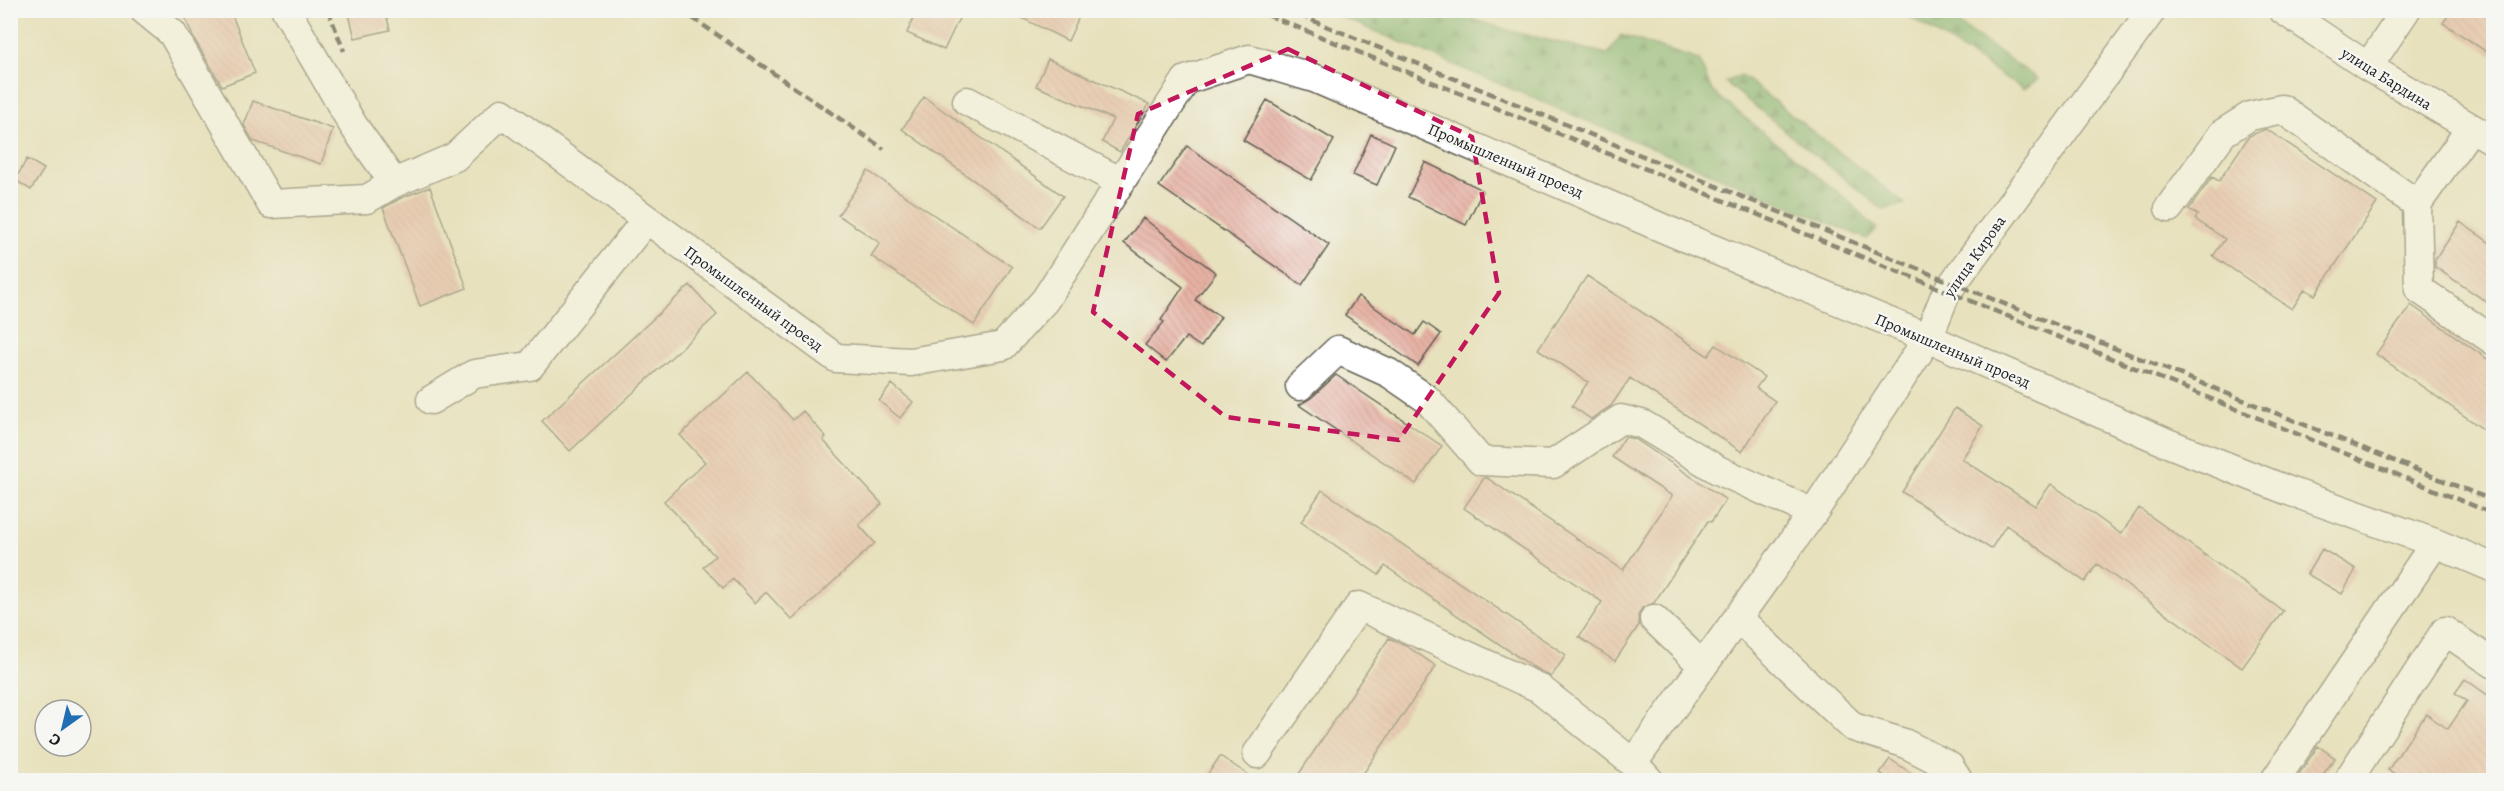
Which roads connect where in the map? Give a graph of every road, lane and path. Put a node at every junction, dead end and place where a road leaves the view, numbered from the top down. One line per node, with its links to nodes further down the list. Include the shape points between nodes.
1 (144, 10): 10 (street, via 172,33 271,204 367,199)
2 (286, 10): 10 (street, via 353,125)
3 (2152, 10): 14 (street, улица Кирова, via 1946,293)
4 (2283, 10): 6 (street, улица Бардина)
5 (2406, 10): 6 (street)
6 (2368, 67): 8 (street, улица Бардина)
7 (967, 101): 9 (street)
8 (2482, 135): 11 (street)
9 (1121, 182): 13 (street, Промышленный проезд, via 1045,300 1003,346 911,362 836,358); 14 (street, Промышленный проезд, via 1186,80 1248,59 1314,78)
10 (394, 183): 13 (street, Промышленный проезд, via 455,157 502,113)
11 (2417, 204): 12 (street, via 2282,109 2250,116 2223,133); 15 (street, via 2419,289)
12 (2169, 208)
13 (646, 220): 17 (street, via 530,366 474,374)
14 (1928, 338): 18 (street, улица Кирова); 19 (street, Промышленный проезд, via 2181,448)
15 (2493, 341)
16 (1300, 386): 18 (street, via 1338,350 1389,373 1427,399 1481,461 1553,464 1620,419 1642,424 1718,470)
17 (431, 400)
18 (1813, 513): 21 (street, улица Кирова)
19 (2435, 543): 20 (street, Промышленный проезд); 28 (street)
20 (2493, 568)
21 (1738, 618): 24 (street, улица Кирова); 27 (street, via 1852,727 1904,743 1949,766)
22 (1654, 620): 24 (street)
23 (2493, 664): 29 (street, via 2445,631)
24 (1703, 666): 26 (street, улица Кирова)
25 (1257, 754): 26 (street, via 1359,606 1539,688)
26 (1641, 772)
27 (1959, 780)
28 (2275, 780)
29 (2348, 780)

